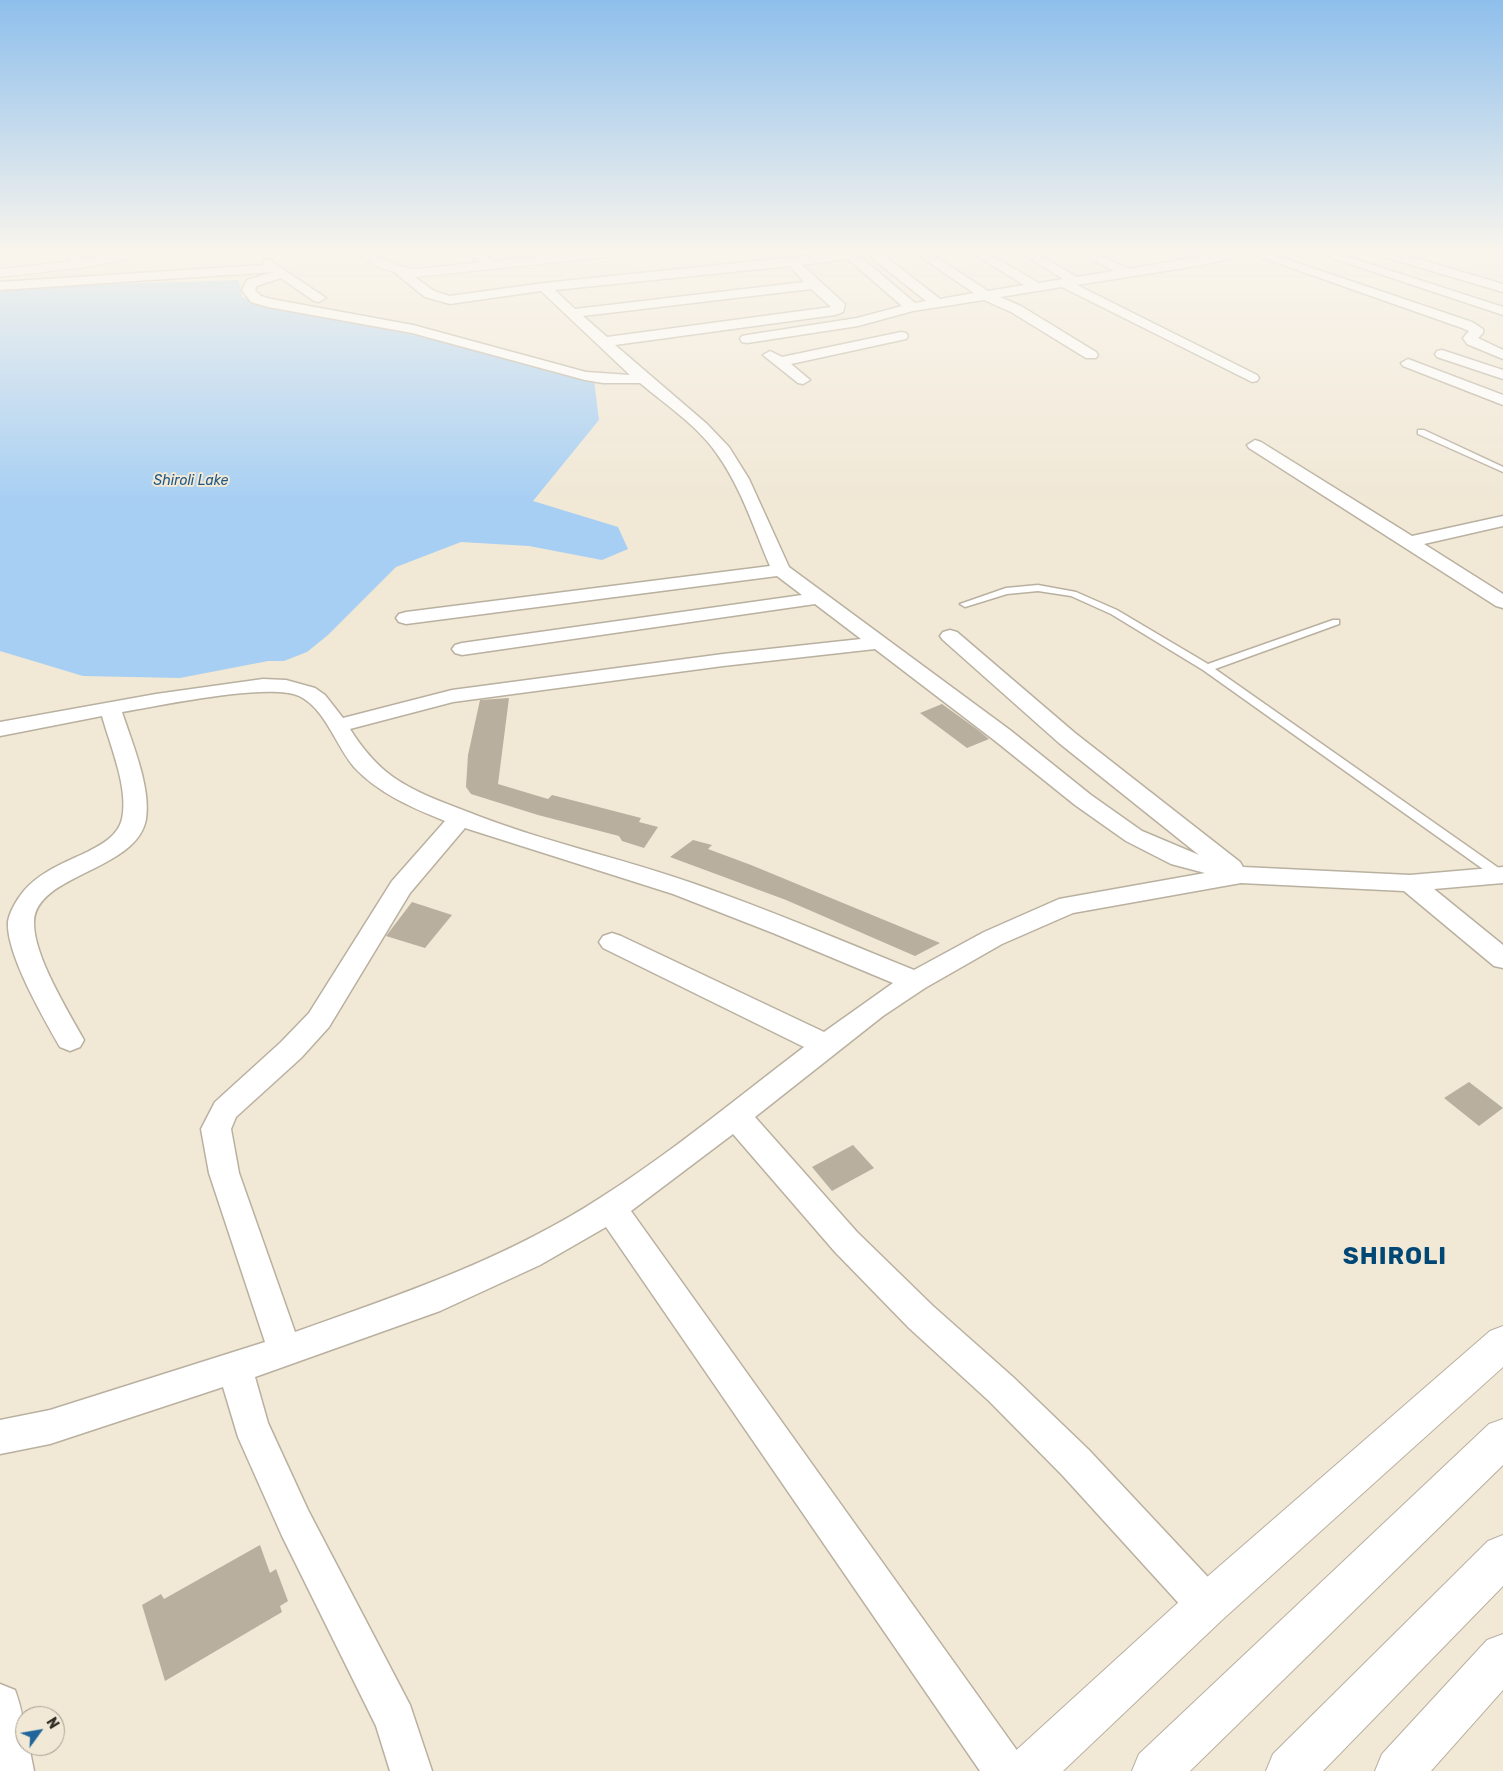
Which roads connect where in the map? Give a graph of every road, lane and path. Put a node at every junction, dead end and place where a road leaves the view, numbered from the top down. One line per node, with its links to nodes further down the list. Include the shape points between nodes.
1 (437, 336): 22 (street, via 585,376)
2 (597, 336): 12 (street)
3 (652, 336): 12 (street)
4 (742, 336): 11 (street)
5 (767, 336): 11 (street)
6 (823, 336): 13 (street)
7 (901, 336): 13 (street)
8 (1060, 336): 16 (street)
9 (1171, 336): 21 (street)
10 (1473, 336): 15 (street, via 1472,342)
11 (747, 339): 18 (street)
12 (603, 342): 22 (street)
13 (841, 349): 17 (street); 18 (street)
14 (1442, 354): 20 (street)
15 (1503, 354)
16 (1091, 355)
17 (855, 360)
18 (779, 362): 23 (street)
19 (1408, 364): 24 (street)
20 (1503, 375)
21 (1252, 378)
22 (643, 379): 30 (street, via 701,427 723,450 741,479)
23 (803, 380)
24 (1503, 400)
25 (1421, 432): 27 (lane)
26 (1255, 445): 29 (street)
27 (1503, 470)
28 (1503, 521): 29 (street)
29 (1410, 542): 32 (street)
30 (781, 570): 33 (street); 36 (street)
31 (1503, 581): 32 (street)
32 (1480, 587): 34 (street)
33 (818, 598): 39 (street); 40 (street)
34 (1503, 602)
35 (965, 604): 41 (lane, via 1006,591 1038,588 1073,594 1114,612)
36 (406, 618)
37 (1336, 622): 41 (lane)
38 (950, 636): 46 (street, via 1067,738)
39 (878, 643): 43 (street, via 452,696); 46 (street, via 1134,836 1180,858)
40 (462, 649)
41 (1207, 668): 47 (lane)
42 (110, 708): 43 (street, via 247,687 280,686 300,688 316,699); 44 (street); 52 (street, via 132,791 134,821 126,837 109,852 46,883 27,901 20,924 28,955)
43 (338, 726): 45 (street, via 361,761 400,792)
44 (0, 729)
45 (460, 818): 51 (street, via 659,881); 57 (street, via 401,887 319,1020 225,1110 216,1128 224,1173)
46 (1241, 875): 48 (street); 51 (street, via 1068,905 993,938)
47 (1502, 875): 48 (street)
48 (1410, 883): 50 (street)
49 (612, 942): 53 (street)
50 (1503, 959)
51 (915, 981): 53 (street)
52 (70, 1040)
53 (825, 1044): 54 (street)
54 (735, 1115): 55 (street); 62 (street, via 846,1242 920,1317 1001,1389 1076,1463)
55 (611, 1208): 57 (street, via 529,1256 428,1300); 67 (street)
56 (1503, 1343): 62 (main road)
57 (285, 1351): 58 (street)
58 (235, 1367): 59 (street, via 50,1427); 66 (street, via 251,1425 296,1523 395,1720)
59 (0, 1437)
60 (1503, 1438): 69 (main road)
61 (1503, 1556): 70 (main road)
62 (1207, 1605): 68 (main road)
63 (1503, 1656): 71 (main road)
64 (0, 1705): 65 (street)
65 (13, 1771)
66 (411, 1771)
67 (1006, 1771)
68 (1029, 1771)
69 (1156, 1771)
70 (1290, 1771)
71 (1399, 1771)

